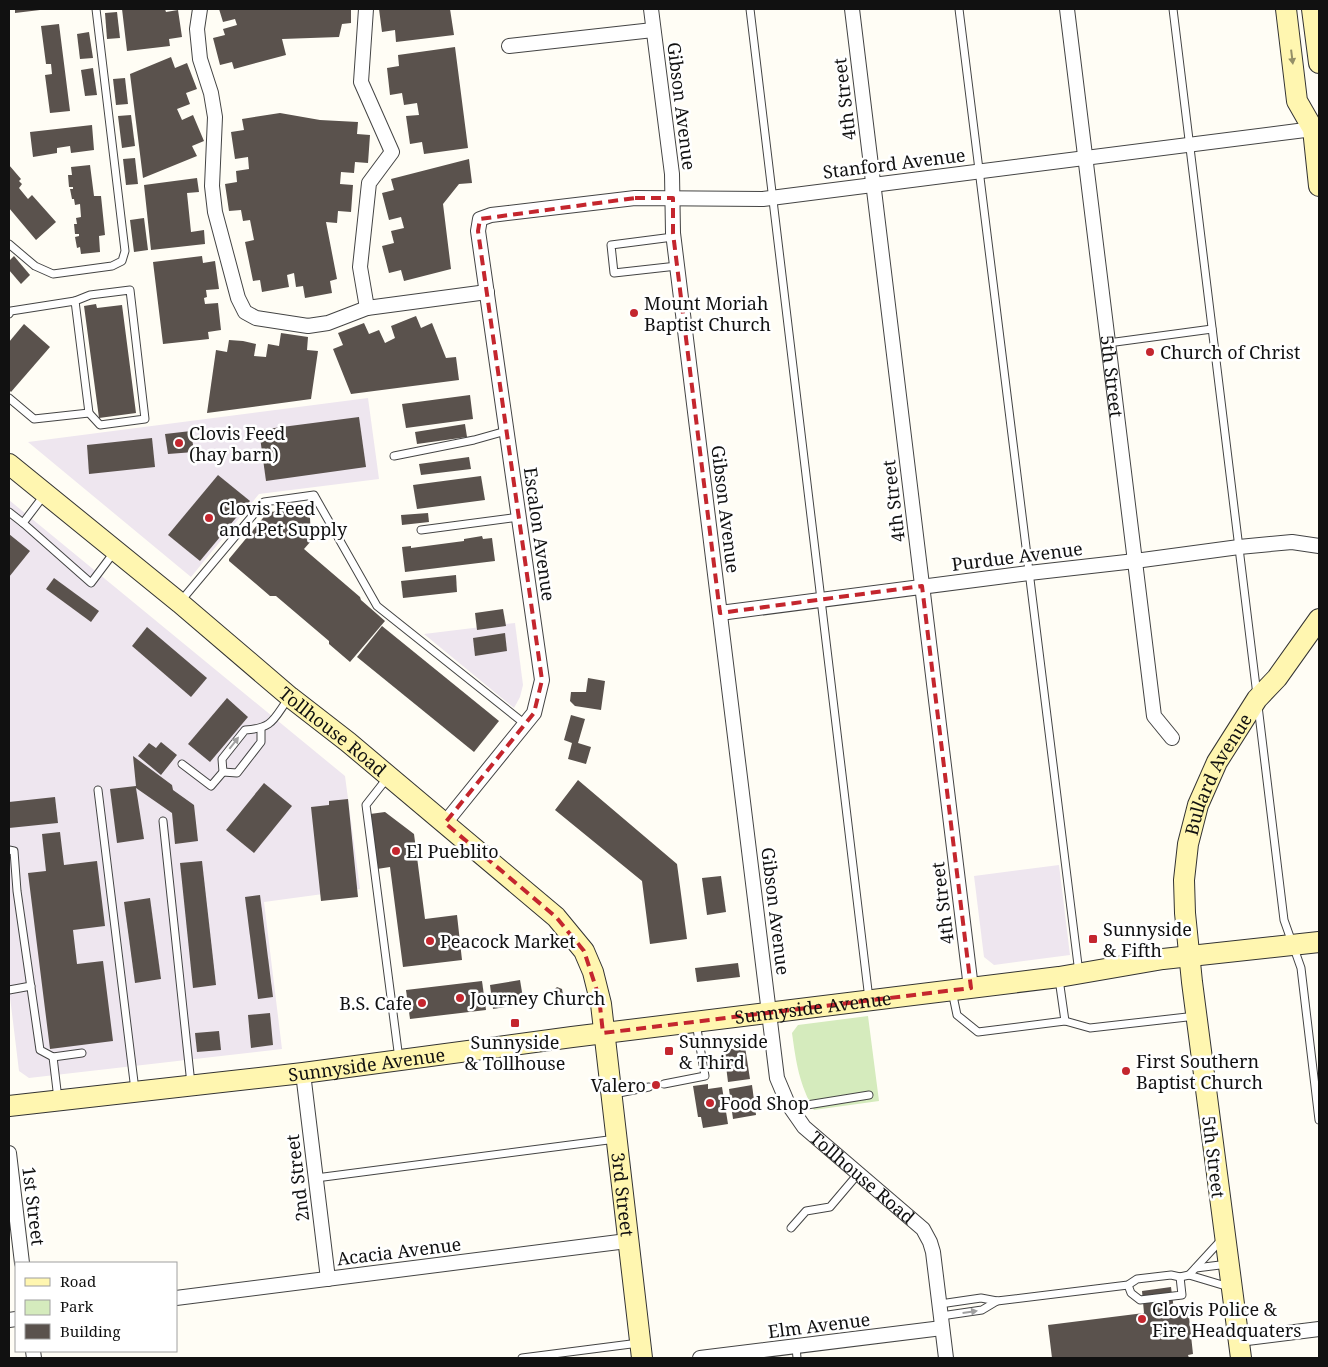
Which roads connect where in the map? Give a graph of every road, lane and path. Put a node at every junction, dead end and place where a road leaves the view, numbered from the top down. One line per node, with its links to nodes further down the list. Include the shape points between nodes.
1 (96, 9): 25 (lane, via 125,251 122,261 112,266 53,274 35,266)
2 (200, 9): 29 (street, via 200,59 215,118 214,212 238,298 245,312 256,318 308,326 328,323)
3 (366, 9): 29 (street, via 362,82 392,152 369,183 360,267)
4 (651, 9): 12 (street, Gibson Avenue)
5 (750, 9): 22 (lane)
6 (852, 9): 19 (street, 4th Street)
7 (959, 9): 18 (lane)
8 (1067, 9): 17 (street, 5th Street)
9 (1173, 9): 16 (lane)
10 (1286, 9): 15 (main road, one-way to 15, via 1297,101)
11 (1312, 9): 14 (main road)
12 (653, 30): 13 (street); 21 (street, Gibson Avenue)
13 (509, 46)
14 (1319, 63)
15 (1316, 121): 16 (street, Stanford Avenue); 20 (main road)
16 (1190, 145): 17 (street, Stanford Avenue); 31 (lane)
17 (1085, 158): 18 (street, Stanford Avenue); 32 (street, 5th Street)
18 (979, 172): 19 (street, Stanford Avenue); 47 (lane)
19 (873, 185): 22 (street, Stanford Avenue); 48 (street, 4th Street)
20 (1319, 186)
21 (673, 198): 22 (street, Stanford Avenue); 23 (street, Stanford Avenue, via 635,198); 24 (street, Gibson Avenue)
22 (771, 198): 49 (lane)
23 (480, 219): 27 (street, Escalon Avenue, via 478,231)
24 (673, 237): 26 (street, Gibson Avenue); 26 (lane, via 611,245 614,273)
25 (9, 244)
26 (677, 266): 51 (street, Gibson Avenue)
27 (487, 292): 29 (street); 35 (street, Escalon Avenue)
28 (75, 301): 30 (lane); 34 (lane); 34 (lane, via 90,295 130,290 146,419 100,425)
29 (367, 308)
30 (10, 311)
31 (1212, 329): 32 (lane); 44 (lane)
32 (1108, 342): 46 (street, 5th Street)
33 (9, 398): 34 (lane, via 34,419)
34 (89, 414)
35 (506, 431): 36 (lane); 40 (street, Escalon Avenue)
36 (394, 456)
37 (13, 470): 38 (main road, Tollhouse Road)
38 (45, 494): 41 (lane); 45 (main road, Tollhouse Road)
39 (9, 512): 41 (lane)
40 (519, 517): 42 (lane); 55 (street, Escalon Avenue, via 542,680 534,712)
41 (23, 523): 45 (lane, via 91,582)
42 (421, 530)
43 (1319, 546): 44 (street, Purdue Avenue, via 1292,542)
44 (1239, 547): 46 (street, Purdue Avenue); 54 (lane)
45 (115, 551): 50 (main road, Tollhouse Road)
46 (1135, 561): 47 (street, Purdue Avenue); 57 (street, 5th Street, via 1154,716)
47 (1029, 573): 48 (street, Purdue Avenue); 69 (lane)
48 (922, 586): 49 (street, Purdue Avenue); 72 (street, 4th Street)
49 (820, 600): 51 (street, Purdue Avenue); 74 (lane)
50 (180, 603): 53 (main road, Tollhouse Road); 55 (lane, via 264,502 314,495 377,606)
51 (720, 613): 75 (street, Gibson Avenue)
52 (1319, 619): 54 (main road, Bullard Avenue, via 1277,678)
53 (290, 697): 56 (lane, via 271,723); 60 (main road, Tollhouse Road)
54 (1257, 699): 67 (lane, via 1284,920); 68 (main road, Bullard Avenue, via 1217,762 1198,805 1188,844 1184,880)
55 (525, 724): 63 (street, Escalon Avenue)
56 (261, 729): 59 (lane, one-way to 56, via 222,759 245,730); 59 (lane, via 261,742 237,773)
57 (1172, 738)
58 (182, 764): 59 (lane, via 211,786)
59 (223, 772)
60 (388, 776): 63 (main road, Tollhouse Road); 82 (lane, via 366,805)
61 (98, 790): 87 (lane)
62 (163, 821): 85 (lane)
63 (445, 823): 79 (main road, Tollhouse Road, via 556,917 574,937 593,972 600,997)
64 (9, 850): 65 (lane, via 14,851)
65 (13, 891): 71 (lane)
66 (1319, 942): 67 (main road, Sunnyside Avenue)
67 (1294, 944): 68 (main road, Sunnyside Avenue); 93 (lane, via 1301,968)
68 (1189, 956): 69 (main road, Sunnyside Avenue); 76 (main road, 5th Street)
69 (1079, 974): 70 (main road, Sunnyside Avenue)
70 (1059, 976): 72 (main road, Sunnyside Avenue); 77 (lane)
71 (31, 986): 73 (lane); 81 (lane, via 40,1050)
72 (962, 989): 74 (main road, Sunnyside Avenue); 77 (lane, via 957,1015 978,1032)
73 (9, 990)
74 (870, 1001): 75 (main road, Sunnyside Avenue)
75 (770, 1013): 78 (main road, Sunnyside Avenue); 92 (street, Tollhouse Road, via 777,1078)
76 (1196, 1016): 77 (lane, via 1090,1028); 99 (main road, 5th Street)
77 (1065, 1021)
78 (696, 1022): 79 (main road, Sunnyside Avenue); 84 (lane, via 705,1076)
79 (603, 1033): 82 (main road, Sunnyside Avenue); 88 (main road, 3rd Street)
80 (82, 1053): 81 (lane)
81 (53, 1057): 90 (lane)
82 (399, 1059): 83 (main road, Sunnyside Avenue)
83 (303, 1073): 85 (main road, Sunnyside Avenue); 97 (street, 2nd Street)
84 (664, 1084)
85 (191, 1085): 87 (main road, Sunnyside Avenue)
86 (649, 1087): 88 (lane)
87 (136, 1091): 90 (main road, Sunnyside Avenue)
88 (611, 1094): 94 (main road, 3rd Street)
89 (869, 1095): 92 (lane, via 806,1105)
90 (58, 1100): 91 (main road, Sunnyside Avenue)
91 (9, 1106)
92 (791, 1111): 96 (street, Tollhouse Road, via 804,1127)
93 (1319, 1120)
94 (616, 1139): 97 (lane); 100 (main road, 3rd Street)
95 (9, 1153): 101 (street, 1st Street)
96 (858, 1174): 98 (lane, via 830,1208 806,1211); 111 (street, Tollhouse Road, via 923,1229 933,1252)
97 (316, 1178): 106 (street, 2nd Street)
98 (792, 1228)
99 (1224, 1235): 102 (main road, 5th Street); 103 (lane)
100 (627, 1241): 106 (street, Acacia Avenue); 114 (main road, 3rd Street)
101 (22, 1262)
102 (1228, 1264): 103 (lane); 108 (main road, 5th Street)
103 (1196, 1268): 104 (lane)
104 (1188, 1275): 105 (lane); 108 (lane)
105 (1180, 1276): 107 (lane, via 1136,1279); 107 (lane, via 1182,1295 1140,1300 1131,1293)
106 (328, 1279): 109 (street, Acacia Avenue)
107 (1128, 1285): 110 (lane)
108 (1231, 1288): 113 (main road, 5th Street)
109 (178, 1298)
110 (997, 1301): 111 (lane, one-way to 110, via 982,1310); 111 (lane, via 981,1298)
111 (941, 1316): 115 (street, Elm Avenue); 118 (street)
112 (1319, 1329): 113 (street)
113 (1240, 1349)
114 (641, 1351): 116 (lane)
115 (797, 1352): 117 (street, Elm Avenue)
116 (522, 1358)
117 (700, 1358)
118 (946, 1358)

